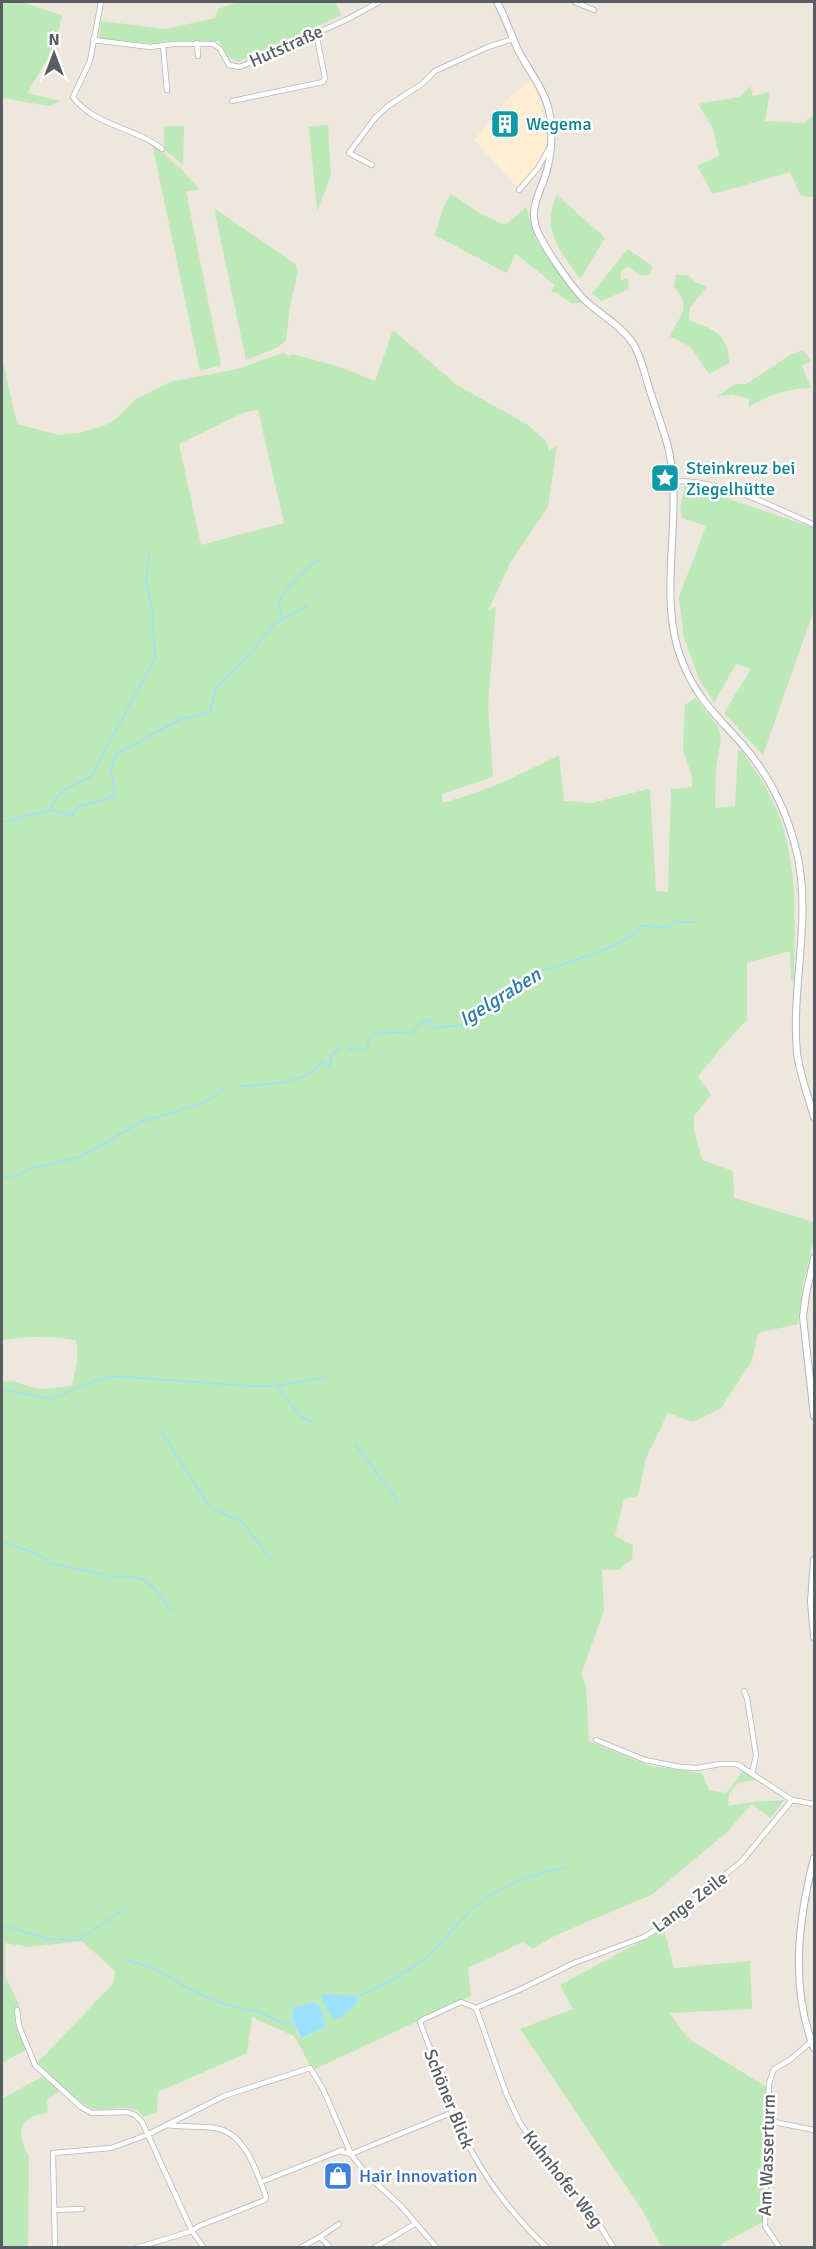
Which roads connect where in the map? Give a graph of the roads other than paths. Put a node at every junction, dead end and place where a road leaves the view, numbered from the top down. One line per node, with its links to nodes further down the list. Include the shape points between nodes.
1 (101, 2): 8 (street)
2 (379, 2): 6 (street, Hutstraße)
3 (497, 2): 7 (street)
4 (575, 2): 5 (street)
5 (594, 10)
6 (316, 33): 9 (street, Hutstraße, via 240,67 230,64 216,45); 13 (street, via 323,82)
7 (513, 39): 14 (street, via 545,96 551,120); 16 (street, via 435,71 388,106 349,153)
8 (93, 40): 10 (street, Hutstraße); 15 (street, via 88,67 73,97 98,118 146,138)
9 (197, 43): 10 (street, Hutstraße); 11 (street)
10 (163, 46): 12 (street)
11 (198, 56)
12 (167, 90)
13 (232, 101)
14 (550, 147): 17 (street); 18 (street, via 534,209 536,227 577,291 633,344 666,440)
15 (162, 150)
16 (372, 165)
17 (519, 190)
18 (672, 481): 19 (street, via 730,491); 20 (street, via 671,576 680,657 709,709 744,746 775,791 788,820 798,859 801,937 796,989 797,1055)
19 (814, 525)
20 (814, 1117)
21 (814, 1258): 22 (street, via 803,1317)
22 (814, 1416)
23 (814, 1560): 24 (street)
24 (814, 1578): 25 (street)
25 (814, 1637)
26 (744, 1691): 28 (street, via 756,1755)
27 (596, 1740): 28 (street, via 654,1762 697,1768 737,1764)
28 (752, 1774): 29 (street)
29 (792, 1800): 30 (street); 33 (street, Lange Zeile, via 742,1861 662,1926)
30 (814, 1804)
31 (814, 1858): 32 (street)
32 (813, 1868): 35 (street, via 805,1898 798,1966 803,2014)
33 (476, 2008): 37 (street, Schöner Blick, via 461,2002 420,2022 452,2106); 60 (street, Kuhnhofer Weg, via 519,2121 536,2147 586,2204)
34 (17, 2010): 41 (street, via 19,2026 35,2065 81,2107 92,2113 135,2115)
35 (813, 2041): 36 (street); 38 (street, Am Wasserturm, via 774,2069 769,2083)
36 (814, 2048)
37 (451, 2113): 44 (street); 59 (street, Schöner Blick, via 491,2184)
38 (769, 2121): 40 (street); 61 (street, Am Wasserturm, via 765,2226)
39 (166, 2125): 41 (street); 42 (street, via 224,2096 310,2068); 45 (street, via 226,2131 238,2140)
40 (814, 2130)
41 (147, 2134): 47 (street, via 111,2148 53,2153); 50 (street)
42 (347, 2147): 43 (street); 44 (street)
43 (339, 2151): 44 (street); 45 (street)
44 (351, 2154): 58 (street)
45 (261, 2182): 50 (street, via 265,2200)
46 (82, 2209): 47 (street)
47 (55, 2210): 52 (street)
48 (339, 2224): 51 (street)
49 (412, 2225): 57 (street)
50 (192, 2231): 53 (street); 54 (street)
51 (320, 2236): 55 (street); 56 (street)
52 (55, 2247)
53 (136, 2247)
54 (204, 2247)
55 (300, 2247)
56 (331, 2247)
57 (374, 2247)
58 (437, 2247)
59 (547, 2247)
60 (614, 2247)
61 (780, 2247)

